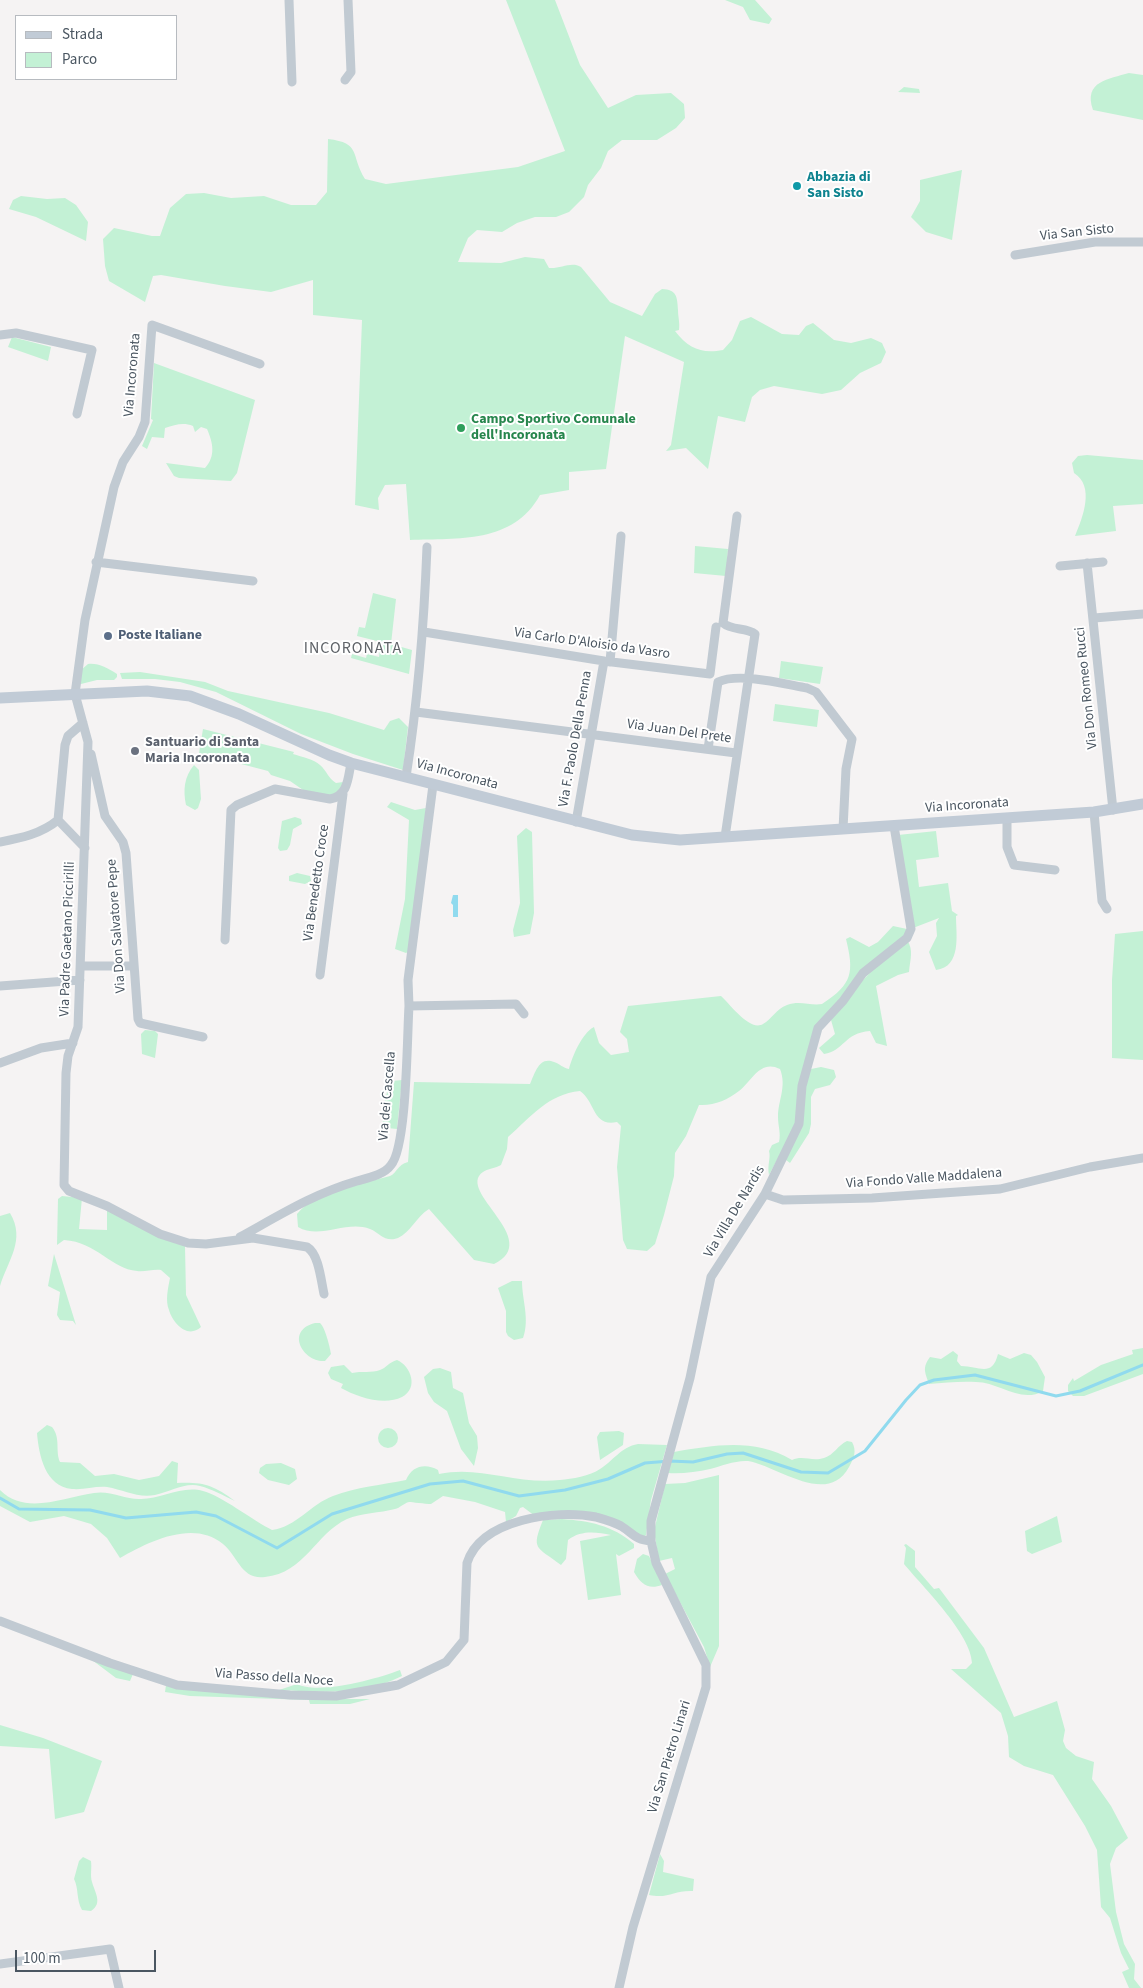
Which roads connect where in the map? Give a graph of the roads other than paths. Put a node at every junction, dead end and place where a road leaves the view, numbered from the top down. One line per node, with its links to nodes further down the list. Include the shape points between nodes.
1 (288, 0): 4 (street)
2 (348, 0): 3 (street, via 351,72)
3 (345, 80)
4 (292, 82)
5 (1143, 242): 6 (street, Via San Sisto, via 1095,242)
6 (1015, 255)
7 (0, 335): 9 (street, via 16,333 92,350)
8 (260, 364): 13 (street, Via Incoronata, via 152,325 145,422 123,462 114,487)
9 (77, 414)
10 (737, 516): 23 (street, Via Juan Del Prete, via 723,623 755,634)
11 (621, 536): 22 (street, Via F. Paolo Della Penna)
12 (427, 547): 21 (street)
13 (96, 562): 17 (street); 24 (street, Via Incoronata)
14 (1103, 562): 15 (street)
15 (1087, 563): 16 (street); 19 (street, Via Don Romeo Rucci)
16 (1060, 566)
17 (253, 581)
18 (1143, 614): 19 (street)
19 (1094, 618): 37 (street, Via Don Romeo Rucci)
20 (716, 628): 22 (street, Via Carlo D'Aloisio da Vasro, via 710,674)
21 (424, 632): 22 (street, Via Carlo D'Aloisio da Vasro); 26 (street)
22 (607, 662): 28 (street, Via F. Paolo Della Penna)
23 (749, 679): 30 (street, via 727,678 718,682); 31 (street, Via Juan Del Prete); 43 (street, via 816,692 851,735)
24 (75, 694): 25 (main road, Via Incoronata); 27 (street, Via Padre Gaetano Piccirilli); 32 (main road, Via Incoronata, via 147,691 190,696)
25 (0, 698)
26 (416, 712): 28 (street, Via Juan Del Prete); 33 (street)
27 (83, 723): 29 (street, Via Padre Gaetano Piccirilli); 40 (street, via 68,736 65,745)
28 (592, 734): 30 (street, Via Juan Del Prete); 41 (street, Via F. Paolo Della Penna)
29 (88, 742): 46 (street, Via Padre Gaetano Piccirilli); 51 (street, Via Don Salvatore Pepe, via 105,816 123,842 126,853)
30 (708, 749): 31 (street, Via Juan Del Prete)
31 (736, 753): 44 (street)
32 (352, 763): 33 (main road, Via Incoronata); 35 (street, Via Benedetto Croce)
33 (406, 777): 34 (main road, Via Incoronata)
34 (433, 785): 41 (main road, Via Incoronata); 55 (street, Via dei Cascella, via 408,980)
35 (342, 794): 49 (street, via 330,799 275,789 231,810); 52 (street, Via Benedetto Croce)
36 (1143, 804): 37 (main road, Via Incoronata)
37 (1113, 810): 38 (main road, Via Incoronata)
38 (1094, 812): 39 (main road, Via Incoronata); 48 (street, via 1102,901)
39 (1007, 818): 42 (main road, Via Incoronata); 47 (street, via 1007,847 1014,866)
40 (58, 820): 45 (street, via 26,837); 46 (street)
41 (576, 822): 44 (main road, Via Incoronata, via 632,836 680,840)
42 (894, 826): 43 (main road, Via Incoronata); 61 (street, Via Villa De Nardis, via 911,929 907,938 863,973 818,1028 802,1086 799,1124)
43 (842, 828): 44 (main road, Via Incoronata)
44 (725, 837)
45 (0, 842)
46 (85, 848): 50 (street, Via Padre Gaetano Piccirilli)
47 (1056, 870)
48 (1107, 909)
49 (225, 940)
50 (81, 966): 51 (street); 53 (street, Via Padre Gaetano Piccirilli)
51 (134, 966): 57 (street, Via Don Salvatore Pepe, via 140,1022)
52 (320, 974)
53 (80, 980): 54 (street); 58 (street, Via Padre Gaetano Piccirilli, via 78,1027)
54 (0, 986)
55 (408, 1006): 56 (street, via 516,1004); 62 (street, Via dei Cascella, via 404,1104 399,1143 392,1165 367,1179 317,1194)
56 (524, 1014)
57 (202, 1037)
58 (73, 1043): 59 (street, via 41,1048); 62 (street, Via Padre Gaetano Piccirilli, via 66,1073 64,1185 70,1191 173,1239 206,1244)
59 (0, 1063)
60 (1143, 1158): 61 (street, Via Fondo Valle Maddalena, via 1000,1189 872,1198 783,1200)
61 (765, 1194): 64 (street, Via Villa De Nardis, via 710,1277 690,1378)
62 (238, 1238): 63 (street, via 264,1239 312,1250)
63 (324, 1294)
64 (664, 1472): 65 (street, Via San Pietro Linari, via 651,1521)
65 (651, 1541): 66 (street, Via Passo della Noce, via 640,1541 621,1526 578,1515 536,1517 496,1530 476,1544 470,1553 464,1640 446,1662 398,1685 336,1696 177,1685); 69 (street, Via San Pietro Linari, via 656,1563 706,1665 706,1687 633,1927)
66 (0, 1621)
67 (0, 1964): 68 (street, via 110,1949)
68 (119, 1988)
69 (619, 1988)

